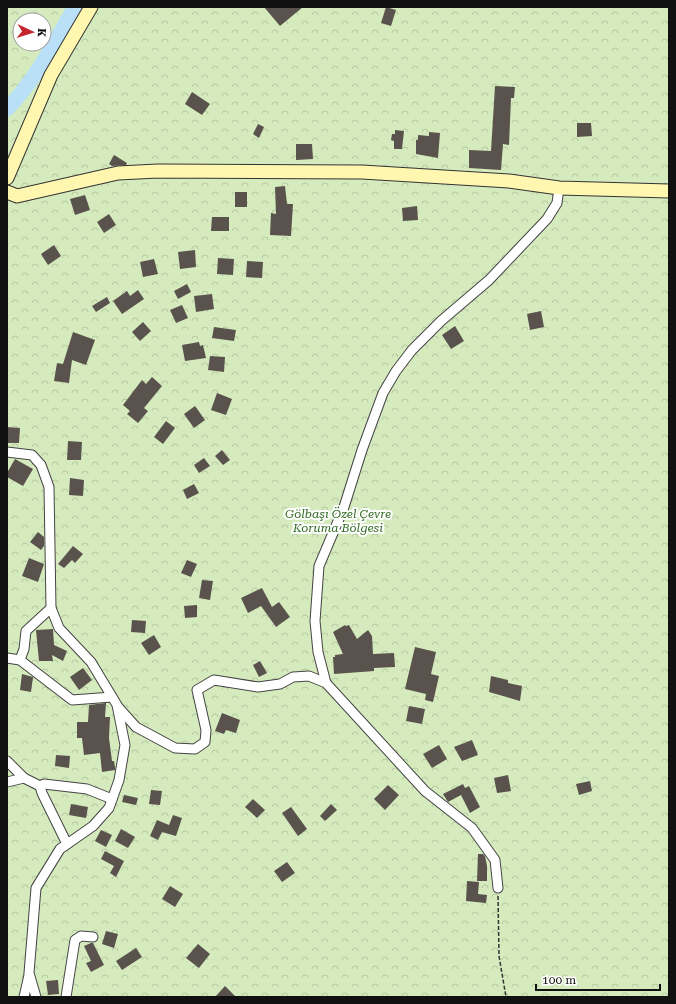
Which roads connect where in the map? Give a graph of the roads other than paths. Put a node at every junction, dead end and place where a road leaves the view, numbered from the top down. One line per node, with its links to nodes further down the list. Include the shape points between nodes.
1 (91, 7): 2 (street, via 51,75)
2 (7, 178)
3 (559, 188): 4 (street); 5 (street, via 509,181 369,172 158,170 118,174 16,196); 10 (street, via 557,203 547,219 489,280 441,320 412,350 383,394 344,507 319,566 315,621 318,652)
4 (669, 191)
5 (7, 192)
6 (7, 452): 7 (street, via 32,455 41,465 49,487)
7 (51, 608): 9 (street, via 26,631); 11 (street, via 59,628 91,662)
8 (7, 658): 9 (street)
9 (20, 660): 11 (street, via 72,700)
10 (326, 683): 12 (street, via 309,676 293,677 280,684 258,687 214,680 197,690 206,730 206,742 194,749 175,748 136,728); 19 (street, via 425,790 472,828 495,860)
11 (112, 697): 12 (street)
12 (117, 705): 17 (street, via 125,745 119,780)
13 (7, 761): 14 (street)
14 (24, 778): 15 (street); 16 (street)
15 (7, 782)
16 (40, 786): 17 (street, via 44,784 87,789); 18 (street)
17 (112, 799): 18 (street, via 109,808 93,826)
18 (67, 844): 21 (street, via 60,849 36,888)
19 (498, 888)
20 (93, 937): 24 (street, via 81,936 75,940)
21 (29, 974): 22 (street); 23 (street)
22 (24, 997)
23 (36, 997)
24 (66, 997)

